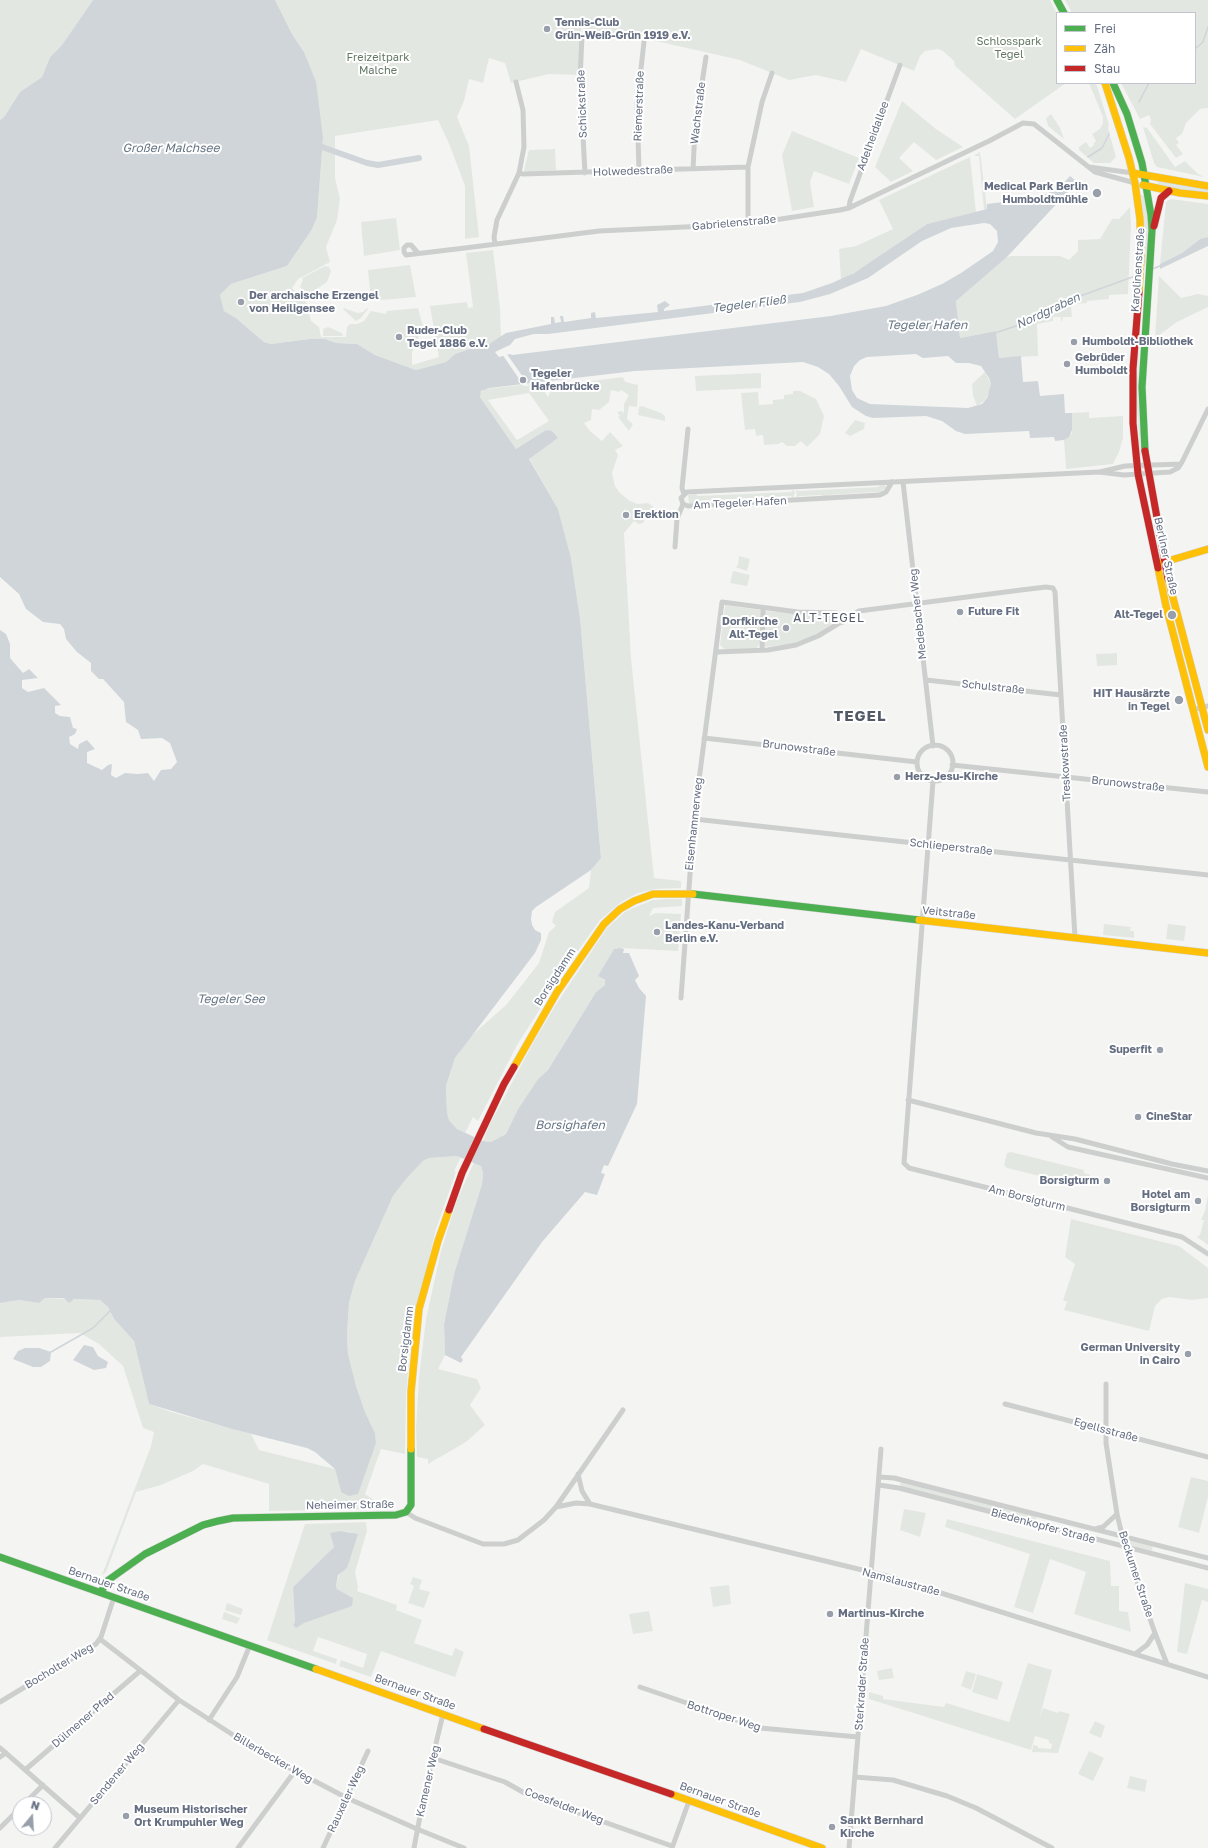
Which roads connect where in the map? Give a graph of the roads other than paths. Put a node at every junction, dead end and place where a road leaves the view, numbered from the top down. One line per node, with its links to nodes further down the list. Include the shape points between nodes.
1 (1057, 0): 2 (main road)
2 (1063, 12)
3 (582, 36): 16 (street, Schickstraße, via 580,81)
4 (644, 42): 14 (street, Riemerstraße, via 637,104)
5 (706, 57): 13 (street, Wachstraße, via 695,130)
6 (900, 65): 24 (street, Adelheidallee)
7 (772, 73): 11 (street, via 762,102)
8 (516, 82): 15 (street, via 524,110 524,147)
9 (1105, 84): 17 (main road, Karolinenstraße)
10 (1113, 84): 18 (main road, Karolinenstraße, via 1126,111)
11 (748, 167): 13 (street, Holwedestraße); 25 (street)
12 (1088, 167): 17 (street); 19 (street, via 1103,175); 24 (street, Gabrielenstraße, via 1031,122 1023,123)
13 (694, 169): 14 (street, Holwedestraße)
14 (639, 171): 16 (street, Holwedestraße)
15 (519, 173): 16 (street, Holwedestraße); 27 (street, via 497,220)
16 (585, 173)
17 (1133, 173): 18 (main road); 19 (main road, Karolinenstraße)
18 (1144, 174): 20 (main road, Karolinenstraße); 21 (main road)
19 (1135, 183): 20 (main road); 32 (main road, Karolinenstraße, via 1141,228 1133,369)
20 (1146, 186): 22 (main road); 26 (main road, Karolinenstraße)
21 (1208, 186)
22 (1169, 191): 23 (main road); 26 (main road, via 1161,198)
23 (1208, 196)
24 (849, 208): 25 (street, Gabrielenstraße)
25 (748, 224): 27 (street, Gabrielenstraße, via 599,231)
26 (1152, 230): 33 (main road, Karolinenstraße, via 1142,387)
27 (495, 244): 28 (street, Gabrielenstraße)
28 (418, 253): 28 (street, Gabrielenstraße, via 409,244 404,248 406,255)
29 (1208, 409): 31 (street)
30 (688, 429): 39 (street, via 682,488)
31 (1181, 464): 33 (street, Am Tegeler Hafen); 36 (street, Am Tegeler Hafen, via 1173,471)
32 (1136, 465): 33 (street, Am Tegeler Hafen); 34 (street, Am Tegeler Hafen); 35 (main road, Berliner Straße)
33 (1146, 465): 36 (main road, Berliner Straße)
34 (1099, 472): 35 (street, Am Tegeler Hafen); 38 (street, Am Tegeler Hafen)
35 (1138, 474): 36 (street, Am Tegeler Hafen); 44 (main road, Berliner Straße)
36 (1148, 474): 43 (main road, Berliner Straße)
37 (892, 482): 38 (street, Am Tegeler Hafen); 39 (street, Am Tegeler Hafen); 40 (street, Am Tegeler Hafen, via 886,492 880,495 688,506)
38 (903, 482): 45 (street, Medebacher Weg)
39 (684, 494): 40 (street, Am Tegeler Hafen, via 681,500)
40 (683, 504): 41 (street, via 678,515)
41 (675, 547)
42 (1208, 549): 43 (main road)
43 (1164, 562): 44 (main road); 52 (main road, Berliner Straße, via 1186,654)
44 (1156, 564): 53 (main road, Berliner Straße)
45 (917, 604): 47 (street, via 859,611); 50 (street, Medebacher Weg); 51 (street, Treskowstraße, via 1052,588 1055,592)
46 (762, 608): 47 (street, via 837,613); 48 (street); 49 (street, via 722,602)
47 (843, 622): 48 (street, via 796,645)
48 (762, 650): 49 (street)
49 (716, 652): 55 (street, Eisenhammerweg)
50 (926, 680): 51 (street, Schulstraße); 56 (street, Medebacher Weg)
51 (1061, 694): 60 (street, Treskowstraße)
52 (1205, 706): 53 (street); 54 (main road, Berliner Straße)
53 (1192, 710): 59 (main road, Berliner Straße)
54 (1208, 730)
55 (704, 738): 57 (street, Brunowstraße); 63 (street, Eisenhammerweg)
56 (933, 746): 57 (street, via 922,751); 58 (street, via 947,750 951,756)
57 (917, 762): 61 (street, via 921,774)
58 (952, 766): 60 (street, Brunowstraße); 61 (street, via 947,776)
59 (1208, 767)
60 (1066, 777): 62 (street, Brunowstraße); 65 (street, Treskowstraße)
61 (933, 781): 64 (street)
62 (1208, 792)
63 (694, 819): 64 (street, Schlieperstraße); 67 (street, Eisenhammerweg)
64 (928, 844): 65 (street, Schlieperstraße); 68 (street)
65 (1070, 860): 66 (street, Schlieperstraße); 69 (street, Treskowstraße)
66 (1208, 875)
67 (688, 893): 68 (main road, Veitstraße); 71 (street, Eisenhammerweg); 88 (main road, Borsigdamm, via 643,897 620,909 604,924 581,955 530,1036 483,1126 462,1173 438,1241 420,1309 411,1392 411,1505)
68 (923, 921): 69 (main road, Veitstraße); 72 (street, Am Borsigturm)
69 (1075, 938): 70 (main road, Veitstraße)
70 (1208, 953)
71 (681, 998)
72 (908, 1100): 73 (street); 76 (street, Am Borsigturm, via 903,1159 905,1165 910,1168 1182,1237)
73 (1049, 1136): 74 (street, via 1075,1139); 75 (street, via 1068,1147)
74 (1208, 1171)
75 (1208, 1178)
76 (1208, 1254)
77 (1106, 1384): 80 (street, Beckumer Straße)
78 (1004, 1404): 80 (street, Egellsstraße)
79 (623, 1410): 83 (street, Neheimer Straße)
80 (1105, 1430): 82 (street, Egellsstraße); 89 (street, Beckumer Straße)
81 (881, 1449): 84 (street, Sterkrader Straße)
82 (1208, 1457)
83 (578, 1474): 86 (street, via 582,1492); 87 (street, Neheimer Straße)
84 (879, 1477): 85 (street, Sterkrader Straße); 90 (street, Biedenkopfer Straße, via 894,1478)
85 (879, 1485): 92 (street, Biedenkopfer Straße, via 899,1488); 97 (street, Sterkrader Straße)
86 (590, 1504): 87 (street, Namslaustraße, via 576,1503); 97 (street, Namslaustraße)
87 (556, 1507): 88 (street, Neheimer Straße, via 518,1540 492,1545 483,1544 415,1518)
88 (406, 1512): 98 (main road, Neheimer Straße, via 396,1515 233,1518 210,1522 145,1554 107,1581)
89 (1117, 1514): 90 (street, Beckumer Straße, via 1103,1527); 91 (street, Beckumer Straße)
90 (1095, 1530): 91 (street, Biedenkopfer Straße); 92 (street)
91 (1123, 1537): 93 (street, Beckumer Straße); 95 (street, Biedenkopfer Straße)
92 (1092, 1539): 93 (street, Biedenkopfer Straße)
93 (1125, 1547): 96 (street, Biedenkopfer Straße); 100 (street, Beckumer Straße)
94 (0, 1558): 98 (main road, Bernauer Straße)
95 (1208, 1558)
96 (1208, 1568)
97 (872, 1573): 103 (street, Namslaustraße); 112 (street, Sterkrader Straße)
98 (101, 1592): 99 (main road, Bernauer Straße)
99 (114, 1597): 101 (street, Bocholter Weg); 102 (main road, Bernauer Straße)
100 (1155, 1634): 103 (street, via 1147,1645); 104 (street, Beckumer Straße)
101 (100, 1639): 105 (street, Billerbecker Weg); 109 (street, Bocholter Weg, via 94,1646)
102 (250, 1645): 110 (main road, Bernauer Straße); 111 (street, via 237,1677)
103 (1135, 1654): 104 (street, Namslaustraße)
104 (1168, 1664): 106 (street, Namslaustraße)
105 (140, 1671): 108 (street, Billerbecker Weg); 118 (street, Dülmener Pfad)
106 (1208, 1677)
107 (640, 1687): 112 (street, Bottroper Weg, via 760,1728)
108 (180, 1700): 111 (street, Billerbecker Weg); 126 (street, Sendener Weg)
109 (0, 1702)
110 (443, 1714): 117 (street, Kamener Weg); 124 (main road, Bernauer Straße)
111 (210, 1720): 119 (street, Billerbecker Weg)
112 (858, 1737): 120 (street, Sterkrader Straße)
113 (0, 1748): 115 (street)
114 (368, 1751): 123 (street, Rauxeler Weg)
115 (6, 1753): 116 (street); 118 (street)
116 (0, 1758)
117 (433, 1758): 128 (street, Kamener Weg); 129 (street, Coesfelder Weg, via 505,1782 533,1797)
118 (25, 1770): 121 (street)
119 (295, 1771): 123 (street, Billerbecker Weg); 131 (street)
120 (855, 1777): 136 (street, Sterkrader Straße); 137 (street, via 893,1780 947,1796 976,1808)
121 (43, 1785): 122 (street); 126 (street)
122 (32, 1796)
123 (347, 1798): 128 (street, Billerbecker Weg); 132 (street, Rauxeler Weg)
124 (689, 1801): 129 (street); 135 (main road, Bernauer Straße)
125 (12, 1816): 127 (street)
126 (80, 1818): 130 (street, Sendener Weg)
127 (0, 1828)
128 (417, 1829): 133 (street, Kamener Weg); 134 (street, Billerbecker Weg)
129 (672, 1847)
130 (55, 1848)
131 (238, 1848)
132 (323, 1848)
133 (414, 1848)
134 (464, 1848)
135 (822, 1848)
136 (849, 1848)
137 (1052, 1848)

